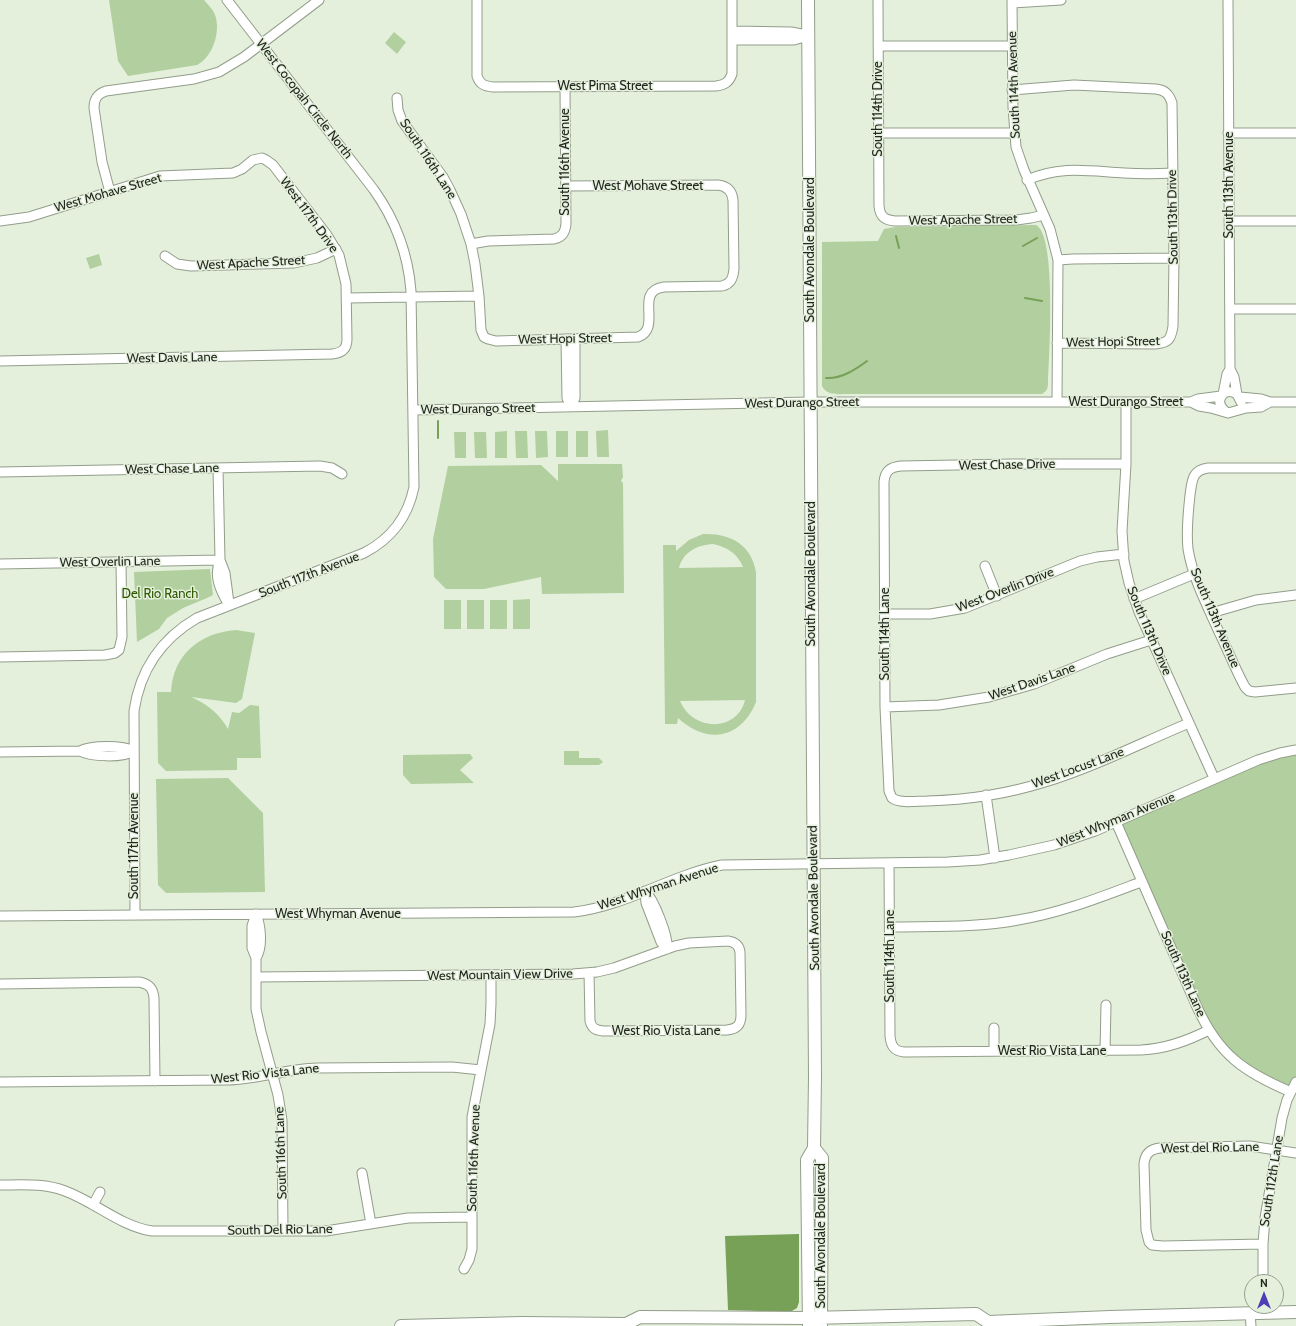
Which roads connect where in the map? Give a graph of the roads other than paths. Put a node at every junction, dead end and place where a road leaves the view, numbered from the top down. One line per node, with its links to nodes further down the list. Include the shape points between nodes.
1 (227, 0): 12 (street, West Cocopah Circle North)
2 (319, 0): 12 (street)
3 (477, 0): 15 (street, West Pima Street, via 477,76 480,84 493,87)
4 (732, 0): 10 (street)
5 (808, 0): 11 (main road, South Avondale Boulevard)
6 (878, 0): 13 (street, South 114th Drive)
7 (1061, 0): 9 (street)
8 (1228, 0): 20 (street, South 113th Avenue)
9 (1012, 2): 14 (street, South 114th Avenue)
10 (732, 36): 11 (street, via 794,40); 15 (street, West Pima Street, via 732,74 729,82 725,84)
11 (809, 36): 53 (main road, South Avondale Boulevard)
12 (261, 44): 26 (street, via 236,63 211,75 106,92 96,97 94,108 102,162); 27 (street, West Cocopah Circle North)
13 (878, 46): 14 (street); 18 (street, South 114th Drive)
14 (1012, 46): 16 (street, South 114th Avenue)
15 (565, 86): 25 (street, South 116th Avenue)
16 (1012, 90): 19 (street, South 114th Avenue); 23 (street, South 113th Drive, via 1090,85 1160,90 1168,94 1172,108)
17 (397, 98): 33 (street, South 116th Lane, via 402,121 450,190)
18 (878, 133): 19 (street); 29 (street, South 114th Drive, via 879,206)
19 (1014, 133): 24 (street, South 114th Avenue)
20 (1228, 133): 21 (street); 31 (street, South 113th Avenue)
21 (1296, 133)
22 (262, 158): 26 (street, West Mohave Street, via 253,160 233,173 160,176); 34 (street, West 117th Drive, via 273,165)
23 (1173, 173): 24 (street, via 1138,174 1071,169 1045,173); 36 (street, South 113th Drive)
24 (1027, 180): 28 (street, South 114th Avenue)
25 (566, 186): 33 (street, South 116th Avenue, via 566,228 559,238 495,240); 43 (street, West Mohave Street, via 722,185 729,190 733,200 734,262 730,283 717,287 656,288 648,302 649,323)
26 (110, 192): 30 (street, West Mohave Street, via 29,217)
27 (380, 198): 39 (street, South 117th Avenue, via 396,226 403,247 409,270)
28 (1044, 215): 29 (street, West Apache Street, via 1012,220); 37 (street, South 114th Avenue)
29 (883, 218)
30 (0, 221)
31 (1229, 221): 32 (street); 41 (street, South 113th Avenue)
32 (1296, 221)
33 (471, 244): 38 (street, South 116th Lane)
34 (336, 250): 35 (street, West Apache Street, via 310,261 286,264 191,266 177,264); 40 (street, West 117th Drive, via 345,276)
35 (165, 256)
36 (1174, 258): 37 (street); 46 (street, South 113th Drive, via 1172,326)
37 (1058, 260): 47 (street, South 114th Avenue)
38 (479, 296): 39 (street); 44 (street, South 116th Lane, via 480,326)
39 (411, 297): 40 (street); 59 (street, South 117th Avenue)
40 (347, 298): 48 (street, West 117th Drive, via 347,339)
41 (1230, 309): 42 (street); 50 (street, South 113th Avenue)
42 (1296, 309)
43 (645, 334): 45 (street, West Hopi Street, via 634,338)
44 (484, 337): 45 (street, West Hopi Street, via 496,341)
45 (570, 339): 58 (street, via 575,398)
46 (1169, 340): 47 (street, West Hopi Street, via 1154,344)
47 (1057, 343): 54 (street, South 114th Avenue)
48 (344, 350): 49 (street, West Davis Lane, via 332,354)
49 (0, 362)
50 (1230, 369): 51 (street, South 113th Avenue); 52 (street, South 113th Avenue)
51 (1238, 395): 52 (street, via 1232,391); 56 (street); 61 (street, via 1241,405)
52 (1214, 400): 55 (street, West Durango Street, via 1199,406 1191,402); 60 (street, West Durango Street); 60 (street)
53 (811, 402): 54 (street, West Durango Street); 58 (street, West Durango Street); 94 (main road, South Avondale Boulevard)
54 (1057, 402): 55 (street, West Durango Street)
55 (1126, 402): 62 (street, South 113th Drive)
56 (1270, 402): 57 (street); 61 (street, West Durango Street, via 1261,407)
57 (1292, 402)
58 (571, 407): 59 (street, West Durango Street)
59 (413, 410): 77 (street, South 117th Avenue, via 414,487 405,514 393,532 383,542 364,553)
60 (1225, 411): 61 (street, West Durango Street)
61 (1236, 411)
62 (1126, 464): 65 (street, West Chase Drive, via 900,466); 68 (street, South 113th Drive, via 1122,523)
63 (218, 468): 66 (street, West Chase Lane); 67 (street, West Chase Lane, via 320,466 332,468); 69 (street)
64 (1296, 468): 73 (street, South 113th Avenue, via 1208,468 1197,472 1192,480 1187,521 1188,549)
65 (888, 470): 79 (street, South 114th Lane, via 884,482)
66 (0, 472)
67 (342, 474)
68 (1124, 554): 75 (street, West Overlin Drive, via 1080,561); 76 (street, South 113th Drive)
69 (220, 560): 70 (street, West Overlin Lane); 77 (street, via 225,573)
70 (121, 562): 71 (street, West Overlin Lane); 81 (street, via 122,637 119,650 105,655)
71 (0, 564)
72 (985, 566): 75 (street)
73 (1194, 574): 76 (street); 78 (street, South 113th Avenue)
74 (1296, 594): 78 (street, via 1256,600)
75 (997, 596): 79 (street, West Overlin Drive, via 948,612)
76 (1134, 599): 80 (street, South 113th Drive)
77 (229, 605): 86 (street, South 117th Avenue, via 204,615 182,628 164,643 151,661 140,684 136,701)
78 (1211, 613): 82 (street, South 113th Avenue, via 1242,682 1249,691)
79 (884, 614): 83 (street, South 114th Lane)
80 (1151, 640): 83 (street, West Davis Lane, via 1107,654 1034,684 989,697 939,705); 84 (street, South 113th Drive)
81 (0, 657)
82 (1296, 688)
83 (885, 707): 90 (street, South 114th Lane, via 888,787)
84 (1189, 723): 88 (street, South 113th Drive); 89 (street, West Locust Lane, via 1060,777)
85 (1296, 750): 88 (street, West Whyman Avenue, via 1269,756)
86 (134, 751): 87 (street, via 122,755 92,756 80,751); 98 (street, South 117th Avenue)
87 (0, 752)
88 (1214, 778): 91 (street, West Whyman Avenue)
89 (986, 795): 90 (street, West Locust Lane, via 937,801 902,801); 92 (street)
90 (892, 798)
91 (1116, 822): 92 (street, West Whyman Avenue, via 1054,845); 95 (street, South 113th Lane)
92 (995, 858): 93 (street, West Whyman Avenue)
93 (889, 863): 94 (street, West Whyman Avenue); 100 (street, South 114th Lane)
94 (813, 864): 96 (street, West Whyman Avenue, via 722,865); 119 (main road, South Avondale Boulevard)
95 (1141, 882): 100 (street, via 1063,910 1018,920 972,926); 109 (street, South 113th Lane)
96 (645, 891): 97 (street, West Whyman Avenue, via 599,907 574,912); 101 (street, via 645,899 660,942)
97 (256, 914): 98 (street, West Whyman Avenue); 104 (street, South 116th Lane, via 252,926)
98 (135, 915): 99 (street, West Whyman Avenue)
99 (0, 916)
100 (890, 927): 110 (street, South 114th Lane, via 890,1036)
101 (667, 949): 102 (street, West Mountain View Drive, via 623,966); 107 (street, West Mountain View Drive, via 702,942 732,942 738,946 741,956 742,1016)
102 (589, 973): 103 (street, West Mountain View Drive); 107 (street, West Rio Vista Lane, via 592,1028 603,1031 727,1030)
103 (491, 975): 104 (street, West Mountain View Drive); 113 (street, South 116th Avenue, via 491,1014)
104 (256, 977): 114 (street, South 116th Lane, via 258,1017)
105 (0, 984): 115 (street, via 148,984 154,998)
106 (1106, 1005): 112 (street)
107 (739, 1026)
108 (994, 1028): 111 (street)
109 (1209, 1030): 112 (street, West Rio Vista Lane, via 1158,1049); 118 (street, South 113th Lane, via 1238,1063 1257,1077)
110 (893, 1048): 111 (street, West Rio Vista Lane, via 904,1052)
111 (994, 1051): 112 (street, West Rio Vista Lane)
112 (1105, 1051)
113 (481, 1070): 114 (street, West Rio Vista Lane, via 452,1067 317,1068); 126 (street, South 116th Avenue, via 472,1117)
114 (272, 1074): 115 (street, West Rio Vista Lane, via 235,1080); 128 (street, South 116th Lane, via 283,1127)
115 (155, 1081): 116 (street, West Rio Vista Lane)
116 (0, 1082)
117 (1296, 1082): 118 (street, South 112th Lane)
118 (1291, 1092): 120 (street, South 112th Lane, via 1282,1118)
119 (814, 1148): 135 (main road, South Avondale Boulevard, via 807,1160); 136 (main road, South Avondale Boulevard, via 822,1158)
120 (1277, 1150): 121 (street, West del Rio Lane); 129 (street, South 112th Lane); 129 (street, West del Rio Lane, via 1242,1146 1160,1148 1148,1152 1144,1160 1146,1230 1152,1245)
121 (1296, 1153)
122 (362, 1173): 127 (street)
123 (0, 1185): 125 (street, South Del Rio Lane, via 50,1187 70,1193)
124 (100, 1192): 125 (street)
125 (93, 1205): 128 (street, South Del Rio Lane, via 130,1225 152,1231)
126 (472, 1217): 127 (street, South Del Rio Lane, via 413,1217); 130 (street, South 116th Avenue, via 471,1255)
127 (371, 1224): 128 (street, South Del Rio Lane, via 332,1231)
128 (283, 1231)
129 (1263, 1244): 131 (street, South 112th Lane)
130 (464, 1269)
131 (1263, 1274)
132 (1284, 1311): 133 (main road)
133 (1296, 1312)
134 (1250, 1314): 137 (main road, via 1110,1317); 140 (street)
135 (809, 1322): 136 (main road); 138 (main road, via 640,1317)
136 (821, 1322): 137 (main road, via 976,1314)
137 (985, 1324)
138 (627, 1325): 139 (main road, via 522,1323)
139 (401, 1326)
140 (1251, 1326)

